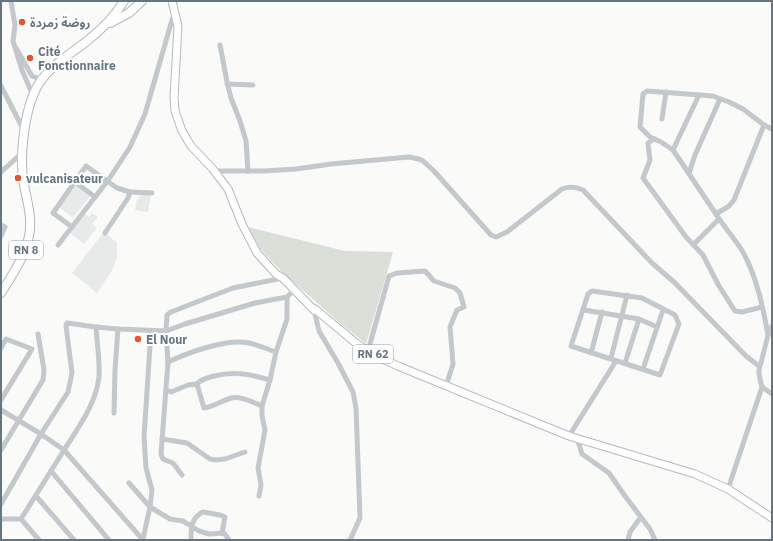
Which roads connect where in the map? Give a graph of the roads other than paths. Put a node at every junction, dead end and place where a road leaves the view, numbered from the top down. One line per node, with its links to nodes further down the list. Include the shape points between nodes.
1 (11, 1): 7 (street, via 16,25)
2 (124, 1): 6 (highway, RN 8)
3 (142, 1): 6 (highway, via 129,13)
4 (172, 1): 5 (main road, RN 62)
5 (175, 10): 24 (main road, RN 62, via 178,26 175,111 191,146); 29 (street, via 145,114 130,147)
6 (105, 24): 9 (highway, RN 8)
7 (13, 41): 9 (street, via 32,76); 13 (street, via 22,70)
8 (220, 45): 10 (street)
9 (40, 79): 13 (highway, RN 8)
10 (227, 84): 11 (street); 25 (street, via 246,141)
11 (253, 85)
12 (1, 86): 19 (street)
13 (35, 90): 19 (highway, RN 8)
14 (666, 92): 15 (street); 17 (street); 21 (street, via 647,91 643,94 640,127)
15 (699, 95): 16 (street); 22 (street)
16 (720, 99): 18 (street, via 743,110); 27 (street)
17 (662, 119)
18 (764, 125): 20 (street); 33 (street, via 734,200)
19 (25, 128): 23 (highway, RN 8)
20 (772, 129)
21 (654, 139): 22 (street); 38 (street, via 648,143 650,160 643,178 686,238)
22 (673, 150): 27 (street)
23 (22, 153): 26 (street); 40 (highway, RN 8, via 30,236 25,252)
24 (215, 171): 25 (street); 41 (main road, RN 62, via 228,188 257,253)
25 (248, 171): 71 (street, via 296,169 408,157 418,159 434,171 491,235 496,237 507,232 562,189 570,187 583,190 652,262)
26 (1, 172)
27 (689, 173): 33 (street)
28 (74, 182): 29 (street, via 86,166); 32 (street); 35 (street, via 53,213)
29 (107, 182): 30 (street); 32 (street)
30 (130, 192): 31 (street); 36 (street)
31 (152, 194)
32 (95, 197): 35 (street)
33 (717, 217): 38 (street); 47 (street, via 742,252)
34 (1, 225): 37 (street, via 4,227)
35 (72, 227): 39 (street)
36 (105, 233)
37 (1, 236)
38 (694, 244): 47 (street, via 735,310 742,312)
39 (58, 245)
40 (10, 278): 42 (highway); 44 (highway, RN 8)
41 (283, 278): 43 (main road, RN 62); 59 (street, via 233,288 171,312 168,315)
42 (1, 286)
43 (294, 290): 46 (street); 48 (main road, RN 62)
44 (1, 292)
45 (627, 295): 49 (street, via 590,292); 50 (street, via 653,302); 52 (street)
46 (287, 297): 59 (street, via 255,303); 66 (street, via 287,319)
47 (762, 307): 61 (street)
48 (314, 310): 65 (main road, RN 62); 111 (street, via 319,331 353,392 356,408 360,518)
49 (584, 310): 51 (street); 67 (street, via 571,346)
50 (663, 310): 56 (street); 72 (street, via 675,315 680,324 660,375)
51 (602, 312): 52 (street); 67 (street)
52 (622, 315): 53 (street); 68 (street)
53 (639, 319): 56 (street); 70 (street)
54 (772, 326): 61 (street)
55 (96, 327): 57 (street); 84 (street, via 68,323 66,326 72,373 68,392); 89 (street, via 99,376 97,389 89,410)
56 (657, 327): 72 (street)
57 (118, 330): 58 (street); 82 (street)
58 (151, 331): 59 (street); 98 (street, via 144,437 146,468 152,490)
59 (166, 331): 69 (street)
60 (38, 334): 64 (street)
61 (768, 336): 71 (street)
62 (1, 348): 63 (street, via 6,339)
63 (32, 349): 64 (street); 79 (street)
64 (41, 350): 83 (street, via 43,380)
65 (368, 351): 75 (main road, RN 62); 75 (street, via 389,276 425,271 434,281 455,288 460,293 464,307 456,310 450,327 453,364)
66 (276, 352): 69 (street, via 239,342 209,347); 73 (street)
67 (591, 353): 68 (street)
68 (614, 360): 70 (street); 85 (street)
69 (168, 362): 77 (street)
70 (625, 363): 72 (street)
71 (759, 366): 76 (street)
72 (643, 369)
73 (270, 380): 74 (street, via 232,373 200,380); 80 (street)
74 (197, 384): 77 (street, via 171,392); 80 (street, via 204,408 236,398 250,400)
75 (446, 386): 85 (main road, RN 62)
76 (762, 387): 78 (street); 94 (street)
77 (166, 390): 87 (street)
78 (772, 394)
79 (1, 400)
80 (262, 406): 96 (street, via 265,430 258,468 261,485)
81 (1, 410): 83 (street)
82 (114, 413)
83 (19, 422): 84 (street); 88 (street)
84 (41, 434): 89 (street); 97 (street)
85 (569, 436): 86 (main road, RN 62)
86 (577, 438): 94 (main road, RN 62, via 695,474); 99 (street, via 582,454 609,473)
87 (162, 439): 90 (street, via 187,443 210,459 216,460); 92 (street, via 163,459 173,463)
88 (1, 450)
89 (64, 450): 91 (street); 105 (street)
90 (245, 452)
91 (51, 471): 95 (street); 108 (street)
92 (182, 475)
93 (129, 482): 98 (street)
94 (728, 489): 100 (main road, RN 62)
95 (36, 496): 102 (street); 107 (street)
96 (259, 496)
97 (1, 504)
98 (150, 507): 103 (street, via 170,520 183,521); 105 (street)
99 (641, 517): 112 (street, via 630,532); 113 (street)
100 (772, 518)
101 (1, 519): 102 (street)
102 (21, 519): 106 (street)
103 (191, 526): 104 (street, via 209,534); 104 (street, via 194,518 203,512 220,515 225,517); 109 (street)
104 (222, 533): 110 (street)
105 (143, 539)
106 (39, 540)
107 (74, 540)
108 (109, 540)
109 (191, 540)
110 (229, 540)
111 (350, 540)
112 (628, 540)
113 (655, 540)

